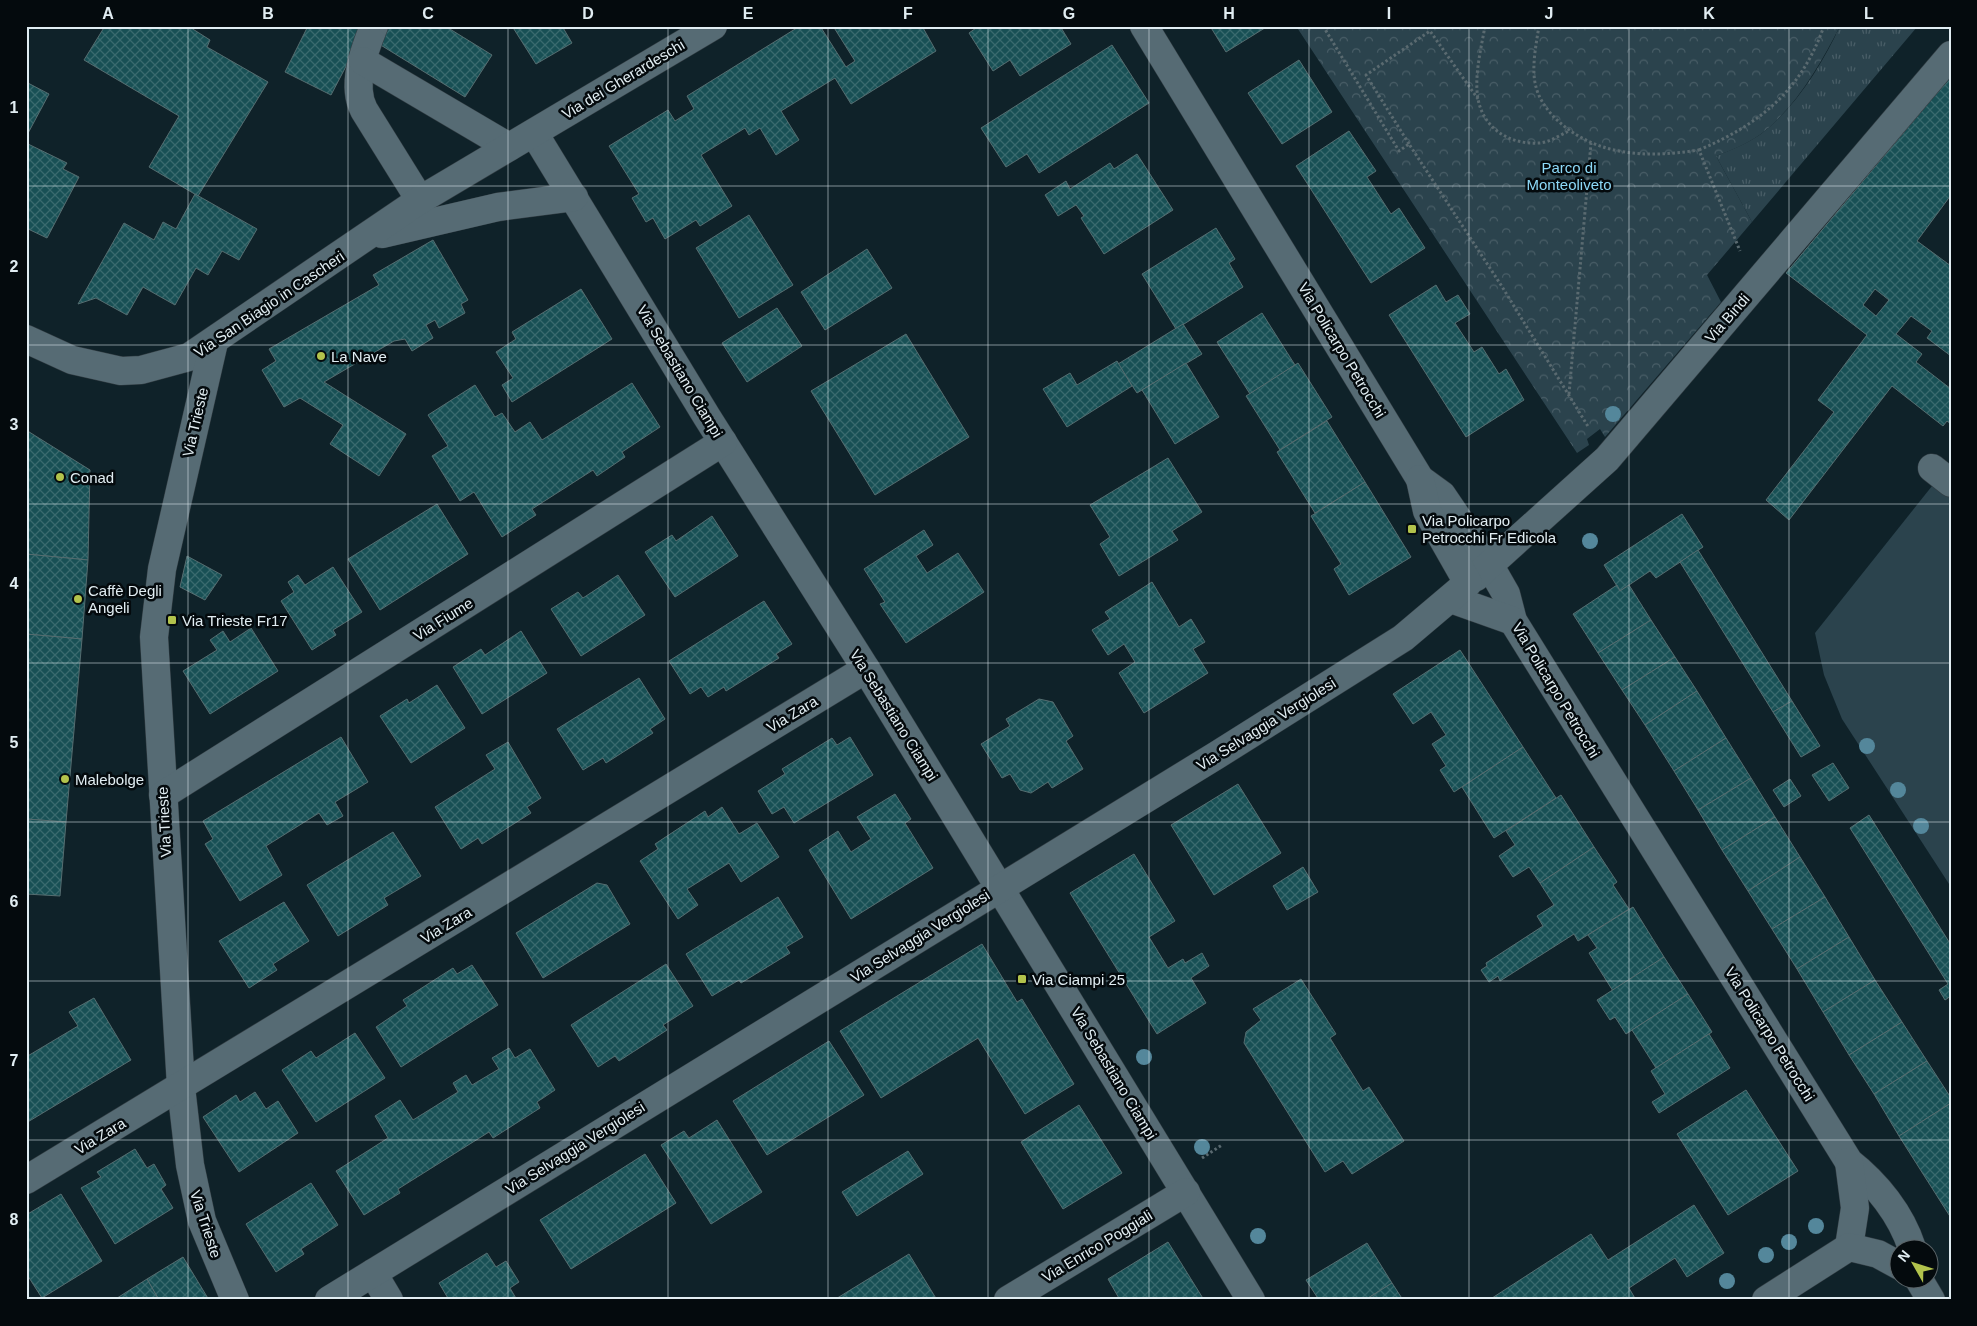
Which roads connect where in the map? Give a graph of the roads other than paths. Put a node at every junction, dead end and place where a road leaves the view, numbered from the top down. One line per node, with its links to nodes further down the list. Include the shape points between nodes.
1 (374, 26): 5 (street)
2 (713, 26): 6 (street, Via dei Gherardeschi)
3 (1144, 26): 14 (street, Via Policarpo Petrocchi)
4 (1951, 56): 15 (street, Via Bindi, via 1607,459)
5 (363, 61): 7 (street); 9 (street, via 358,91 360,102)
6 (534, 132): 7 (street, Via San Biagio in Cascheri); 8 (street, Via Sebastiano Ciampi)
7 (509, 147): 9 (street, Via San Biagio in Cascheri)
8 (574, 197): 10 (street, via 469,213); 13 (street, Via Sebastiano Ciampi)
9 (420, 200): 10 (street, Via San Biagio in Cascheri)
10 (367, 238): 12 (street, Via San Biagio in Cascheri)
11 (26, 339): 12 (street, Via San Biagio in Cascheri, via 72,360 121,371 163,366 189,357)
12 (214, 342): 19 (street, Via Trieste, via 162,569 156,615 154,637)
13 (723, 442): 18 (street, Via Sebastiano Ciampi); 19 (street, Via Fiume)
14 (1420, 479): 15 (street, Via Policarpo Petrocchi, via 1442,495); 16 (street, via 1427,511)
15 (1490, 566): 16 (street, Via Selvaggia Vergiolesi); 17 (street, Via Policarpo Petrocchi, via 1506,594)
16 (1459, 591): 17 (street); 20 (street, Via Selvaggia Vergiolesi, via 1403,638)
17 (1512, 621): 22 (street, Via Policarpo Petrocchi)
18 (866, 669): 20 (street, Via Sebastiano Ciampi); 21 (street, Via Zara)
19 (163, 795): 21 (street, Via Trieste)
20 (1000, 887): 24 (street, Via Sebastiano Ciampi); 28 (street, Via Selvaggia Vergiolesi)
21 (181, 1087): 23 (street, Via Zara); 30 (street, Via Trieste, via 190,1164 200,1213)
22 (1850, 1162): 25 (street, Via Policarpo Petrocchi, via 1882,1193); 26 (street, via 1856,1208)
23 (26, 1180)
24 (1186, 1192): 33 (street, Via Enrico Poggiali); 34 (street, Via Sebastiano Ciampi)
25 (1908, 1238)
26 (1849, 1247): 27 (street); 35 (street)
27 (1890, 1261)
28 (373, 1273): 31 (street, Via Selvaggia Vergiolesi); 32 (street)
29 (1924, 1288): 36 (street)
30 (235, 1300)
31 (329, 1300)
32 (389, 1300)
33 (1008, 1300)
34 (1252, 1300)
35 (1766, 1300)
36 (1931, 1300)

